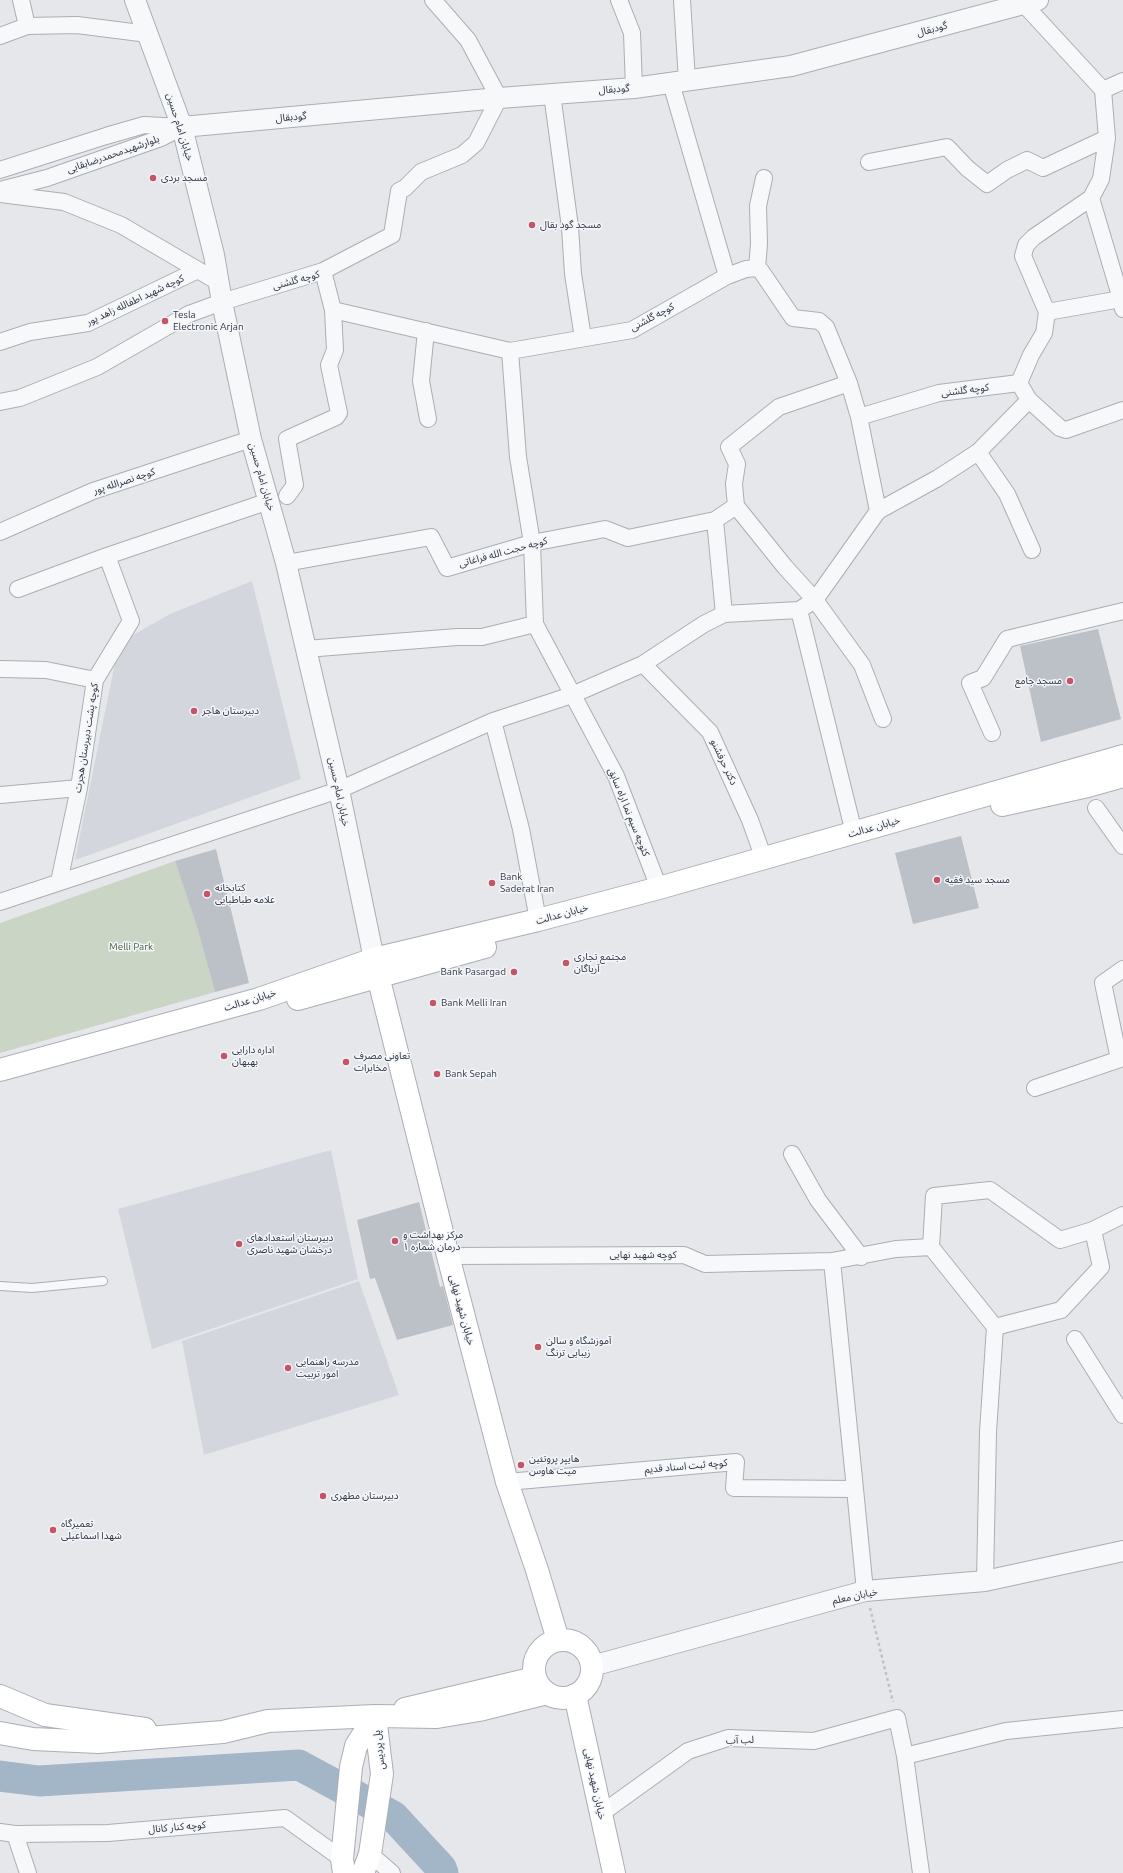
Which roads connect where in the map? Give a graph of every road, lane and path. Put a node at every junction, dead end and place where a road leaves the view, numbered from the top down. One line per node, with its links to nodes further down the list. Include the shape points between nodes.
1 (22, 0): 7 (street)
2 (135, 0): 8 (street, خیابان امام حسین)
3 (433, 0): 15 (street, via 468,40)
4 (619, 0): 12 (street, via 632,33)
5 (682, 0): 11 (street)
6 (1027, 2): 11 (street, گودبقال, via 792,66); 13 (street)
7 (27, 26): 8 (street, via 77,25); 9 (street)
8 (148, 34): 16 (street, خیابان امام حسین)
9 (0, 36)
10 (1123, 81): 13 (street)
11 (679, 82): 12 (street, گودبقال); 27 (street)
12 (634, 88): 14 (street, گودبقال)
13 (1104, 90): 17 (street)
14 (552, 94): 15 (street, گودبقال); 33 (street)
15 (499, 98): 16 (street, گودبقال); 26 (street, via 476,142 462,155 421,172 399,191 392,235)
16 (182, 127): 19 (street, بلوارشهیدمحمدرضابقایی, via 144,125); 21 (street, بلوارشهیدمحمدرضابقایی, via 161,138 47,178); 28 (street, خیابان امام حسین)
17 (1107, 138): 18 (street, via 1043,168 1027,160 987,184 947,147); 23 (street, via 1101,179)
18 (869, 162)
19 (0, 170)
20 (764, 178): 24 (street, via 758,206)
21 (0, 190)
22 (0, 194): 25 (street, via 64,202 121,226)
23 (1091, 198): 29 (street); 31 (street, via 1034,237 1026,246 1023,256)
24 (757, 268): 27 (street, کوچه گلشنی); 36 (street, via 793,318 819,321 826,327)
25 (198, 270): 28 (street); 34 (street, کوچه شهید اطفالله زاهد پور, via 88,323 30,332)
26 (323, 271): 28 (street, کوچه گلشنی); 30 (street, کوچه گلشنی)
27 (727, 276): 33 (street, کوچه گلشنی, via 632,330)
28 (221, 293): 39 (street, via 97,367 20,398); 43 (street, خیابان امام حسین)
29 (1122, 302): 31 (street)
30 (333, 310): 32 (street, کوچه گلشنی); 45 (street, via 335,350 329,366 339,413 336,417 287,439 295,485)
31 (1047, 312): 37 (street, via 1044,333)
32 (426, 331): 35 (street, کوچه گلشنی); 42 (street, via 421,381)
33 (583, 338): 35 (street, کوچه گلشنی)
34 (0, 342)
35 (510, 351): 50 (street, via 518,457)
36 (849, 383): 41 (street); 46 (street, via 780,407 729,447 737,464 734,484)
37 (1019, 383): 38 (street); 41 (street, کوچه گلشنی, via 939,393)
38 (1029, 400): 40 (street, via 1060,428 1066,430); 44 (street)
39 (0, 402)
40 (1123, 410)
41 (859, 417): 47 (street)
42 (428, 419)
43 (251, 439): 45 (street, خیابان امام حسین); 49 (street, کوچه نصرالله پور, via 93,491)
44 (978, 452): 47 (street, via 938,478); 51 (street, via 1007,494)
45 (278, 498): 52 (street); 53 (street, خیابان امام حسین)
46 (736, 506): 48 (street); 55 (street)
47 (878, 511): 55 (street)
48 (715, 520): 50 (street, کوچه حجت الله فراغاتی, via 628,538 605,529); 58 (street)
49 (0, 532)
50 (532, 543): 53 (street, کوچه حجت الله فراغاتی, via 447,568 431,537); 59 (street)
51 (1032, 550)
52 (107, 556): 54 (street); 63 (street, کوچه پشت دبیرستان هجرت, via 130,621)
53 (286, 563): 60 (street, خیابان امام حسین)
54 (18, 589)
55 (815, 600): 56 (street); 65 (street, via 862,665)
56 (799, 610): 58 (street); 74 (street)
57 (1123, 611): 67 (street, via 1007,639 983,678 970,683)
58 (724, 614): 61 (street, via 704,624)
59 (535, 624): 60 (street, via 482,637 457,636); 64 (street, کئوچه سیم نما اراه سابق)
60 (306, 649): 71 (street, خیابان امام حسین)
61 (644, 664): 64 (street); 76 (street, دکتر حرفشنو, via 710,732 750,820)
62 (0, 668): 63 (street, via 46,670)
63 (95, 680): 70 (street, کوچه پشت دبیرستان هجرت)
64 (572, 695): 66 (street); 78 (street, کئوچه سیم نما اراه سابق, via 616,776)
65 (883, 719)
66 (493, 721): 71 (street); 80 (street, via 521,829)
67 (992, 733)
68 (1123, 756): 74 (main road, خیابان عدالت)
69 (1123, 776): 81 (main road, خیابان عدالت, via 983,809)
70 (78, 788): 72 (street); 77 (street, کوچه پشت دبیرستان هجرت)
71 (339, 790): 77 (street); 81 (street, خیابان امام حسین)
72 (0, 795)
73 (1096, 808): 75 (street)
74 (854, 833): 76 (main road, خیابان عدالت)
75 (1123, 846)
76 (764, 859): 78 (main road, خیابان عدالت)
77 (60, 882): 79 (street)
78 (659, 888): 80 (main road, خیابان عدالت)
79 (0, 902)
80 (538, 920): 81 (main road, خیابان عدالت)
81 (376, 968): 84 (main road, خیابان عدالت); 85 (main road, خیابان عدالت); 91 (main road, خیابان شهید نهایی)
82 (1123, 968): 83 (street, via 1103,983)
83 (1121, 1058): 86 (street)
84 (0, 1070)
85 (0, 1082)
86 (1035, 1088)
87 (792, 1154): 92 (street, via 818,1200)
88 (1123, 1215): 89 (street)
89 (1093, 1230): 90 (street, via 1060,1240 990,1190 934,1196); 96 (street, via 1101,1267 1061,1310)
90 (931, 1247): 92 (street, کوچه شهید نهایی, via 896,1249); 96 (street)
91 (448, 1256): 93 (street, کوچه شهید نهایی, via 684,1255 705,1264); 99 (main road, خیابان شهید نهایی)
92 (861, 1257): 93 (street, کوچه شهید نهایی)
93 (832, 1261): 100 (street)
94 (103, 1281): 95 (lane, via 32,1288)
95 (0, 1286)
96 (995, 1327): 102 (street, via 988,1432)
97 (1075, 1339): 98 (street)
98 (1123, 1415)
99 (507, 1482): 100 (street, کوچه ثبت اسناد قدیم, via 736,1462 734,1488); 104 (main road, خیابان شهید نهایی)
100 (854, 1489): 103 (street)
101 (1123, 1551): 102 (street, خیابان معلم)
102 (985, 1581): 103 (street, خیابان معلم)
103 (866, 1592): 105 (street, خیابان معلم); 112 (path)
104 (558, 1640): 105 (main road, via 570,1640 578,1644 585,1650); 106 (main road, via 547,1645 538,1654 534,1665)
105 (592, 1666): 107 (main road, via 592,1673 586,1686)
106 (541, 1685): 107 (main road, via 556,1697 566,1698); 111 (main road, via 479,1710 437,1717)
107 (575, 1695): 117 (main road, خیابان شهید نهایی)
108 (0, 1696): 110 (main road)
109 (0, 1711): 110 (main road)
110 (45, 1715): 115 (main road)
111 (375, 1716): 115 (main road, via 268,1721 223,1732); 119 (main road, پل پردیس, via 382,1774); 120 (main road, پل پردیس, via 356,1746 351,1767)
112 (897, 1718): 116 (street); 117 (street, لب آب, via 814,1741 728,1738 688,1751)
113 (1123, 1719): 116 (street, via 1006,1731)
114 (0, 1733): 115 (main road, via 33,1739 98,1742)
115 (178, 1734)
116 (905, 1756): 121 (street)
117 (602, 1813): 124 (main road, خیابان شهید نهایی)
118 (8, 1833): 120 (street, کوچه کنار کانال, via 108,1833 285,1818); 122 (street)
119 (368, 1858): 123 (street)
120 (343, 1859)
121 (918, 1872)
122 (28, 1873)
123 (392, 1873)
124 (614, 1873)

